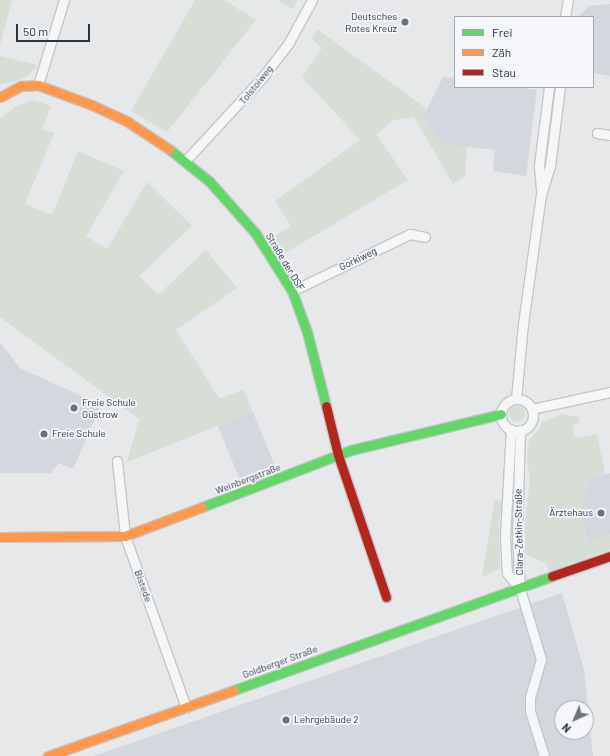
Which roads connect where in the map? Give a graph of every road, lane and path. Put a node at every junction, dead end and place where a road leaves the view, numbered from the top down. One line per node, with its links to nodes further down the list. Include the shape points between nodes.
1 (64, 0): 5 (street)
2 (312, 0): 11 (street, Tolstoiweg, via 288,44 261,79)
3 (568, 0): 4 (street)
4 (565, 16)
5 (38, 85): 8 (street, Straße der DSF, via 21,86); 11 (street, Straße der DSF, via 128,122)
6 (549, 88): 12 (street, via 539,165)
7 (560, 88): 12 (street, via 550,166)
8 (0, 97)
9 (597, 133): 10 (street)
10 (610, 135)
11 (186, 160): 14 (street, Straße der DSF, via 209,181 251,228)
12 (542, 195): 16 (street, via 523,324)
13 (425, 237): 14 (street, Gorkiweg, via 410,234)
14 (292, 291): 20 (street, Straße der DSF, via 319,370)
15 (610, 392): 17 (street)
16 (516, 399): 17 (street, via 524,401); 18 (street, via 506,403)
17 (532, 409): 19 (street, via 531,422)
18 (501, 414): 19 (street, via 503,422); 20 (street, Weinbergstraße, via 376,443)
19 (515, 430): 25 (street, Clara-Zetkin-Straße)
20 (338, 455): 22 (street, Weinbergstraße); 26 (street, Straße der DSF)
21 (117, 461): 22 (street, Bistede)
22 (125, 536): 23 (street, Weinbergstraße); 27 (street, Bistede)
23 (0, 537)
24 (610, 556): 25 (street, Goldberger Straße)
25 (520, 589): 27 (street, Goldberger Straße); 29 (street, via 541,659 530,697 530,711)
26 (386, 597)
27 (186, 707): 28 (street, Goldberger Straße)
28 (48, 756)
29 (544, 756)

